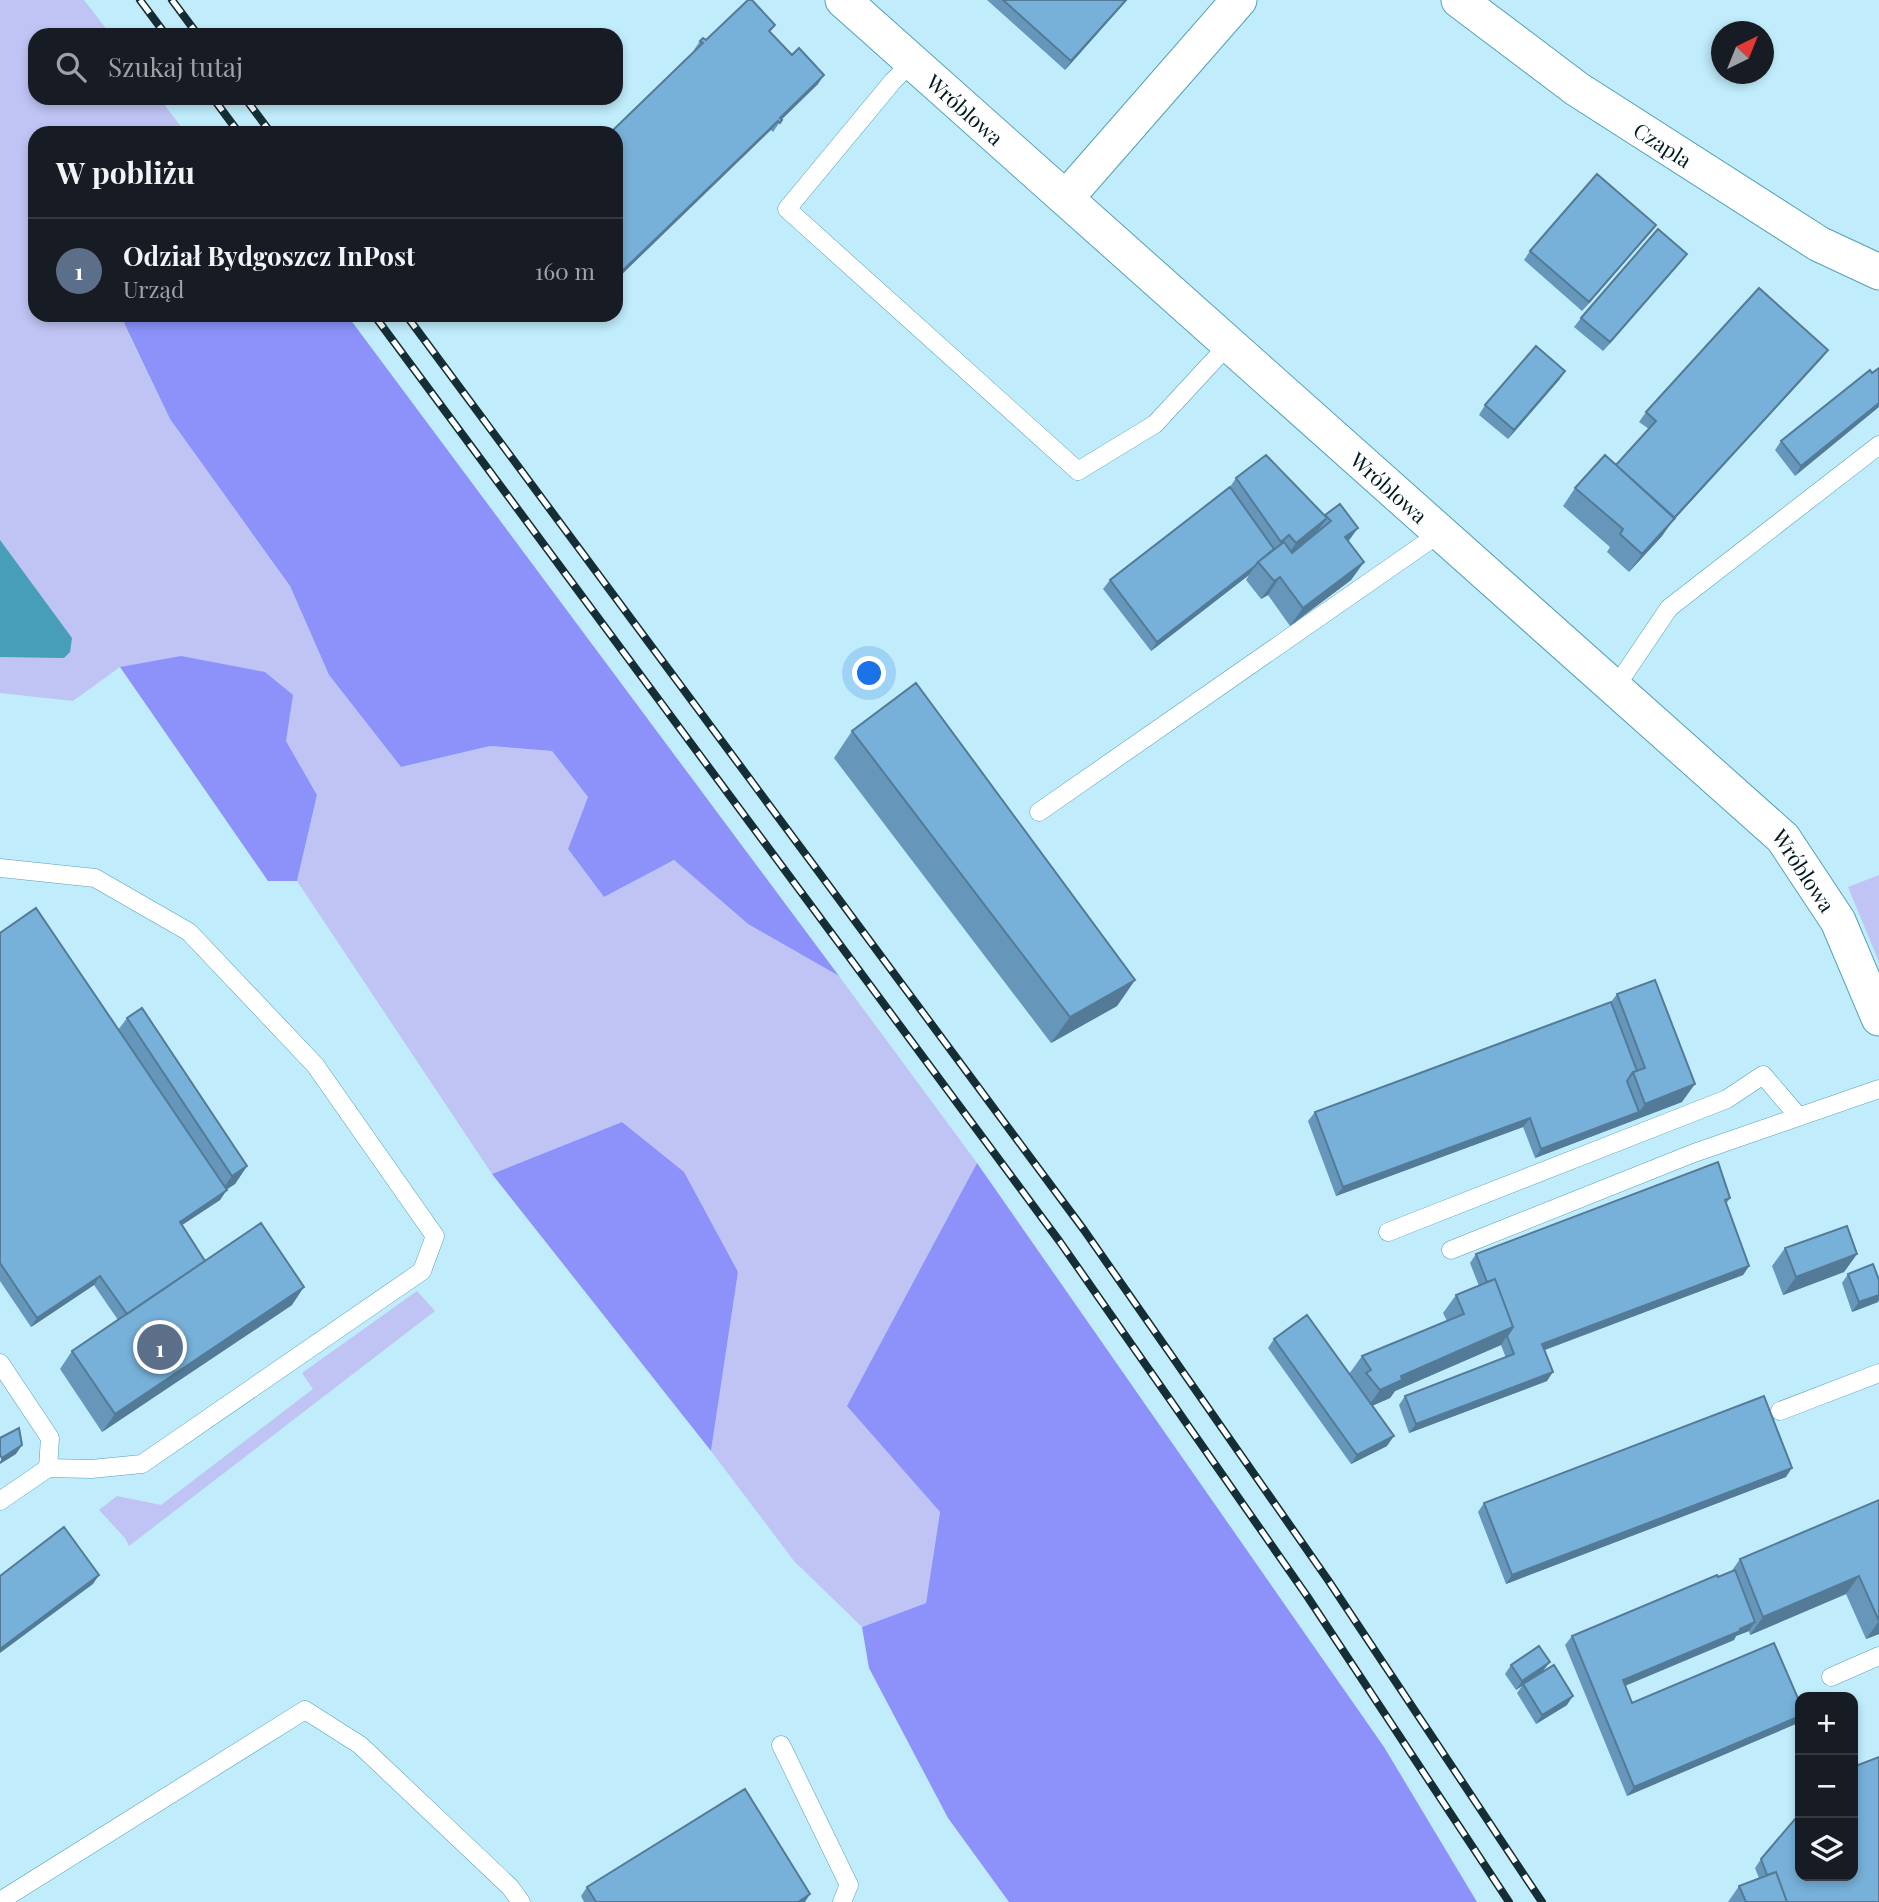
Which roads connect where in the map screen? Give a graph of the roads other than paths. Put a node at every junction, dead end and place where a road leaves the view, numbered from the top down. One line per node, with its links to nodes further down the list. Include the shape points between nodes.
1 (843, 0): 4 (street, Wróblowa)
2 (1239, 0): 5 (street)
3 (1459, 0): 6 (street, Czapla, via 1577,89 1819,244)
4 (913, 61): 5 (street, Wróblowa); 7 (lane, via 787,209 1077,471 1155,424)
5 (1066, 198): 7 (street, Wróblowa)
6 (1879, 272)
7 (1229, 344): 9 (street, Wróblowa)
8 (1879, 445): 10 (lane, via 1669,608)
9 (1440, 533): 10 (street, Wróblowa); 11 (lane)
10 (1615, 688): 13 (street, Wróblowa, via 1783,838 1838,921)
11 (1039, 812)
12 (0, 867): 21 (lane, via 96,878 189,932 315,1065 435,1236 422,1271 142,1464)
13 (1879, 1018)
14 (1879, 1090): 15 (lane)
15 (1800, 1117): 16 (lane, via 1763,1074 1727,1099); 17 (lane, via 1694,1153)
16 (1388, 1232)
17 (1451, 1250)
18 (0, 1363): 21 (lane, via 50,1438)
19 (1879, 1373): 20 (lane)
20 (1780, 1411)
21 (48, 1468): 22 (lane)
22 (0, 1501)
23 (1879, 1656): 24 (lane)
24 (1831, 1676)
25 (781, 1745): 28 (lane, via 849,1885)
26 (0, 1901): 27 (lane, via 305,1710 360,1745 510,1886)
27 (521, 1902)
28 (842, 1902)

